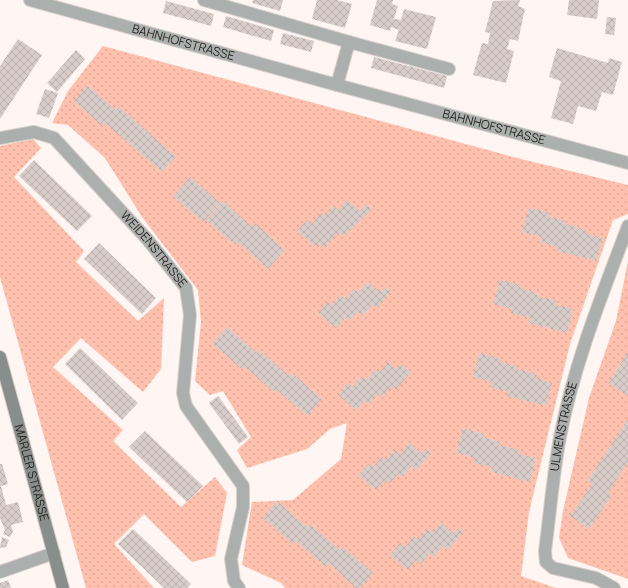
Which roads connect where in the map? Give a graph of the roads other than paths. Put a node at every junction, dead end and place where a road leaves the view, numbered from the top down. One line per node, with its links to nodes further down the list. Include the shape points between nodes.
1 (30, 0): 5 (street, BAHNHOFSTRASSE)
2 (204, 0): 3 (street)
3 (349, 42): 4 (street); 5 (street)
4 (449, 70)
5 (337, 85): 7 (street, BAHNHOFSTRASSE)
6 (0, 138): 13 (street, WEIDENSTRASSE, via 34,132 54,138 147,239 186,288 190,315 182,393 186,406 243,486 242,513 231,559 234,581)
7 (628, 163)
8 (628, 226): 14 (street, ULMENSTRASSE, via 596,310 573,383 560,437 545,551 546,562 553,568 596,578)
9 (0, 357): 10 (main road, MARLER STRASSE)
10 (54, 553): 11 (street); 12 (main road, MARLER STRASSE)
11 (0, 572)
12 (63, 588)
13 (239, 588)
14 (614, 588)

